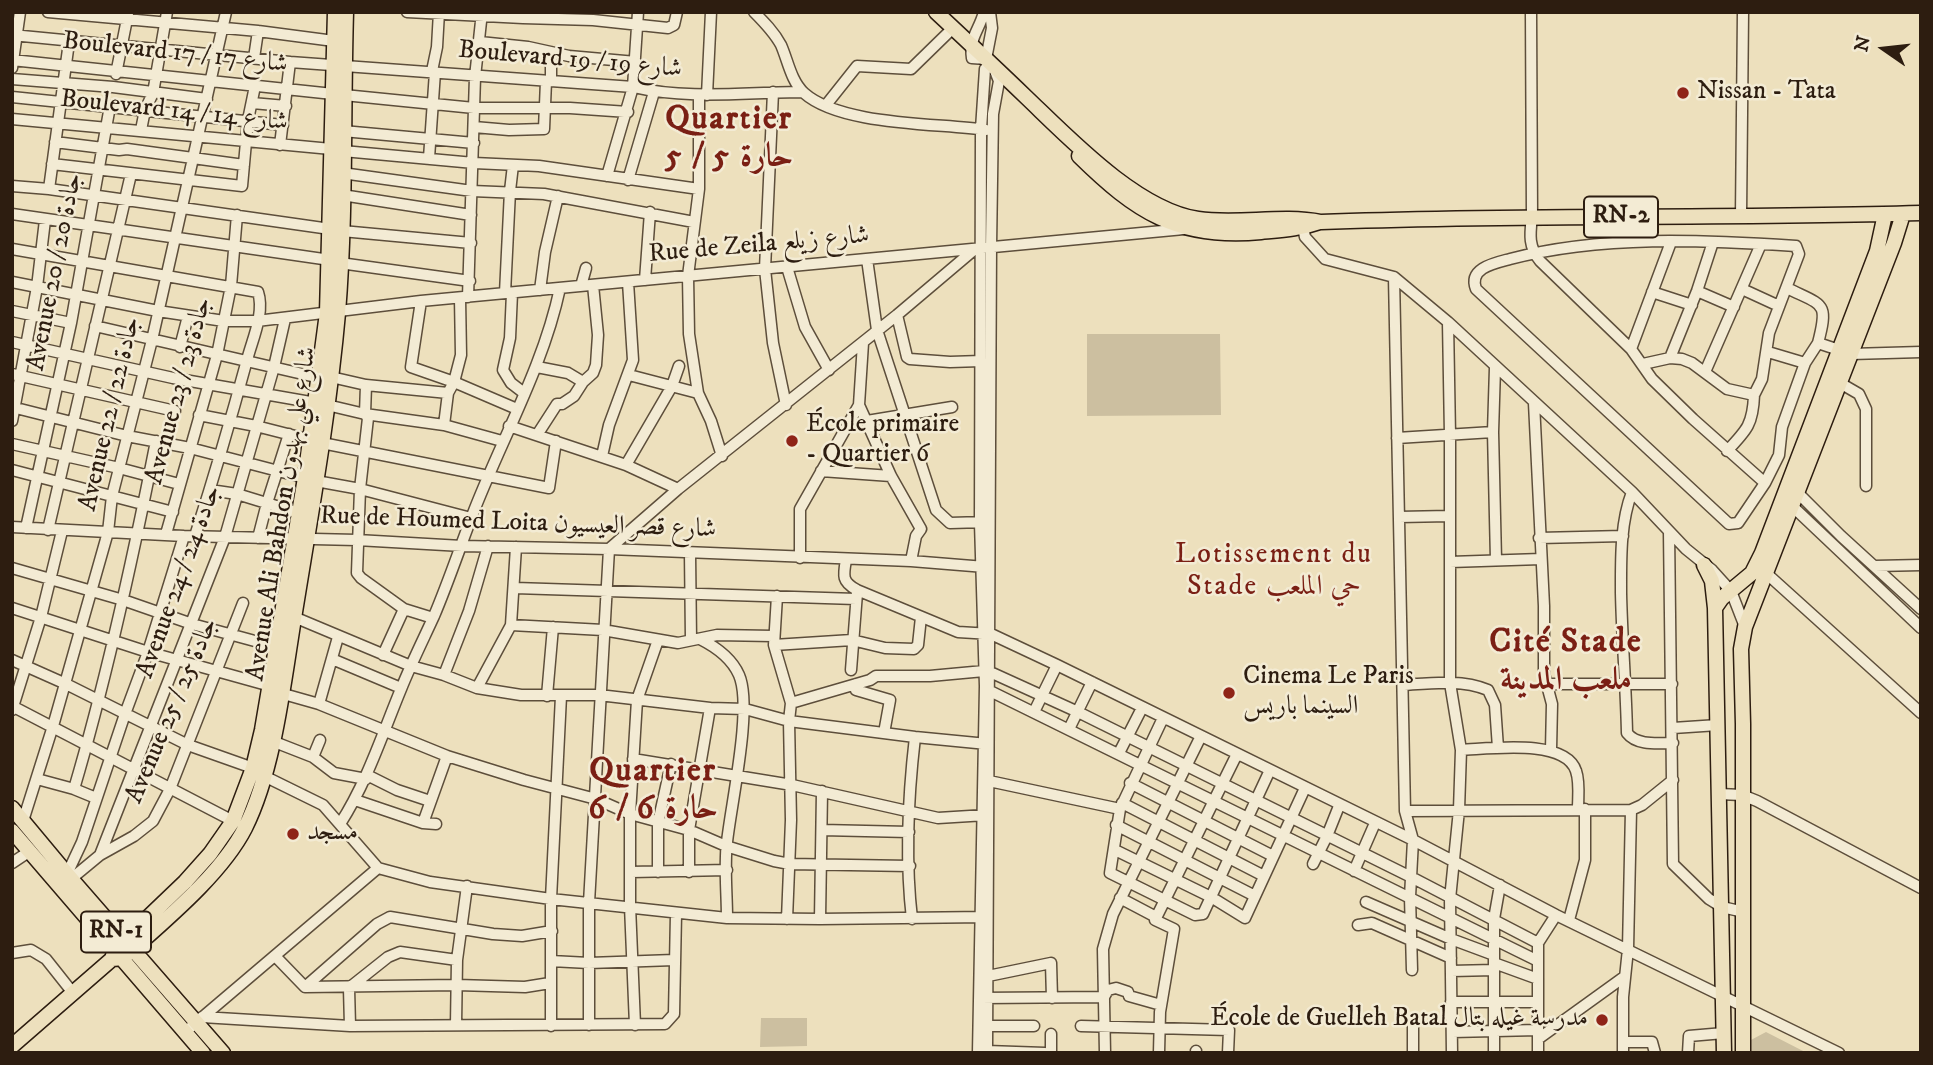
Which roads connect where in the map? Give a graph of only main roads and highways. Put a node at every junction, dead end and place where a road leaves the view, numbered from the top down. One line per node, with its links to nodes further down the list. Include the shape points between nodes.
1 (335, 12): 7 (main road, Avenue Ali Bahdon شارع علي بهدون)
2 (346, 12): 7 (main road, Avenue Ali Bahdon شارع علي بهدون)
3 (924, 12): 5 (main road, RN-2)
4 (936, 12): 5 (main road, RN-2)
5 (950, 32): 6 (main road, RN-2)
6 (981, 59): 13 (main road, RN-2, via 1118,179 1166,209 1197,219); 13 (main road, RN-2, via 1107,184 1145,212 1208,233)
7 (339, 64): 8 (main road, Avenue Ali Bahdon شارع علي بهدون)
8 (339, 94): 9 (main road, Avenue Ali Bahdon شارع علي بهدون); 9 (main road, Avenue Ali Bahdon شارع علي بهدون, via 343,131)
9 (337, 150): 14 (main road, Avenue Ali Bahdon شارع علي بهدون); 14 (main road, Avenue Ali Bahdon شارع علي بهدون, via 342,195)
10 (1921, 213): 12 (main road, RN-2)
11 (1885, 214): 12 (main road, RN-2); 13 (main road, RN-2); 15 (main road)
12 (1903, 214): 15 (main road)
13 (1302, 223)
14 (336, 230): 16 (main road, Avenue Ali Bahdon شارع علي بهدون, via 333,312)
15 (1845, 352): 17 (main road); 17 (main road, via 1840,383)
16 (310, 480): 18 (main road, Avenue Ali Bahdon شارع علي بهدون); 18 (main road, Avenue Ali Bahdon شارع علي بهدون, via 299,513)
17 (1791, 493): 20 (main road, via 1756,567); 30 (main road, via 1792,508 1745,627 1741,649)
18 (301, 538): 21 (main road, Avenue Ali Bahdon شارع علي بهدون, via 294,617); 21 (main road, Avenue Ali Bahdon شارع علي بهدون, via 276,648)
19 (1704, 565): 20 (main road, via 1712,580)
20 (1715, 608): 29 (main road)
21 (277, 689): 22 (main road, Avenue Ali Bahdon شارع علي بهدون); 22 (main road, Avenue Ali Bahdon شارع علي بهدون, via 272,741)
22 (258, 772): 25 (main road, Avenue Ali Bahdon شارع علي بهدون, via 210,854); 25 (main road, Avenue Ali Bahdon شارع علي بهدون, via 249,818 218,869)
23 (12, 808): 24 (main road, RN-1)
24 (18, 826): 25 (main road, RN-1, via 69,877); 25 (main road, RN-1, via 30,851)
25 (121, 951): 26 (main road); 27 (main road, RN-1); 28 (main road, RN-1, via 200,1020)
26 (12, 1046)
27 (203, 1053)
28 (223, 1053)
29 (1724, 1053)
30 (1743, 1053)

